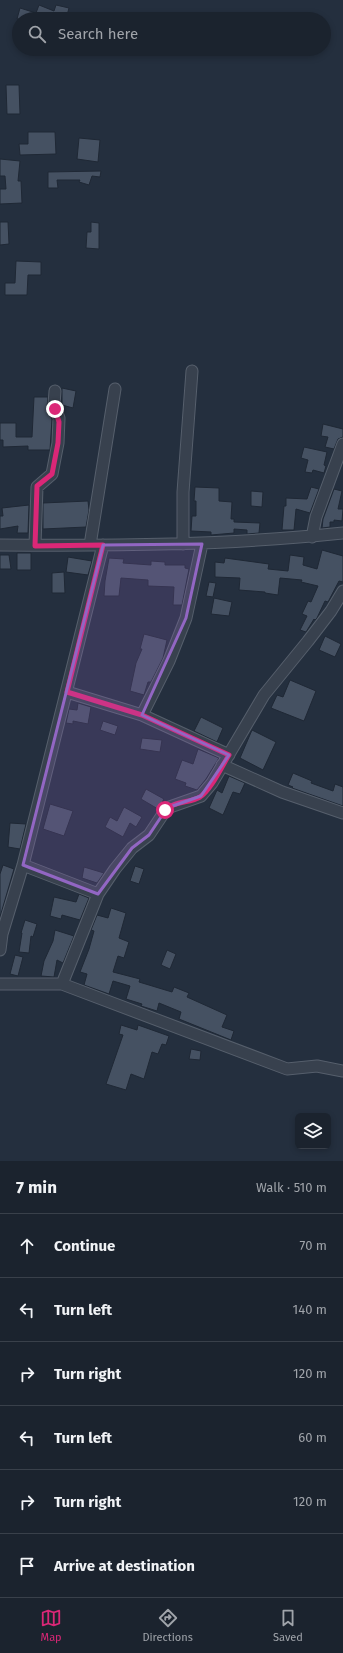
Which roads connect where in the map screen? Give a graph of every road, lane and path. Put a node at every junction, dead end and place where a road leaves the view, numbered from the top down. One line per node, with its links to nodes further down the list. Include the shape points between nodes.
1 (192, 371): 7 (street, via 183,492)
2 (115, 389): 10 (street)
3 (55, 391): 12 (street, via 54,406 59,418 58,443 52,474 37,486)
4 (343, 444): 6 (street, via 318,511)
5 (343, 533): 6 (street)
6 (312, 537): 8 (street)
7 (182, 544): 8 (street); 11 (street)
8 (202, 544): 15 (street, via 186,618 169,661)
9 (0, 545): 12 (street)
10 (90, 545): 11 (street); 12 (street)
11 (103, 545): 14 (street)
12 (35, 546)
13 (343, 592): 16 (street, via 264,696)
14 (67, 692): 15 (street); 19 (street)
15 (142, 715): 16 (street)
16 (229, 755): 17 (street)
17 (222, 765): 18 (street, via 282,792); 20 (street, via 201,796 167,808 149,835 132,848)
18 (343, 813)
19 (23, 865): 20 (street); 21 (street, via 2,934)
20 (98, 894): 23 (street)
21 (0, 950)
22 (0, 984): 23 (street)
23 (62, 984): 24 (street, via 288,1069 318,1066)
24 (343, 1071)

